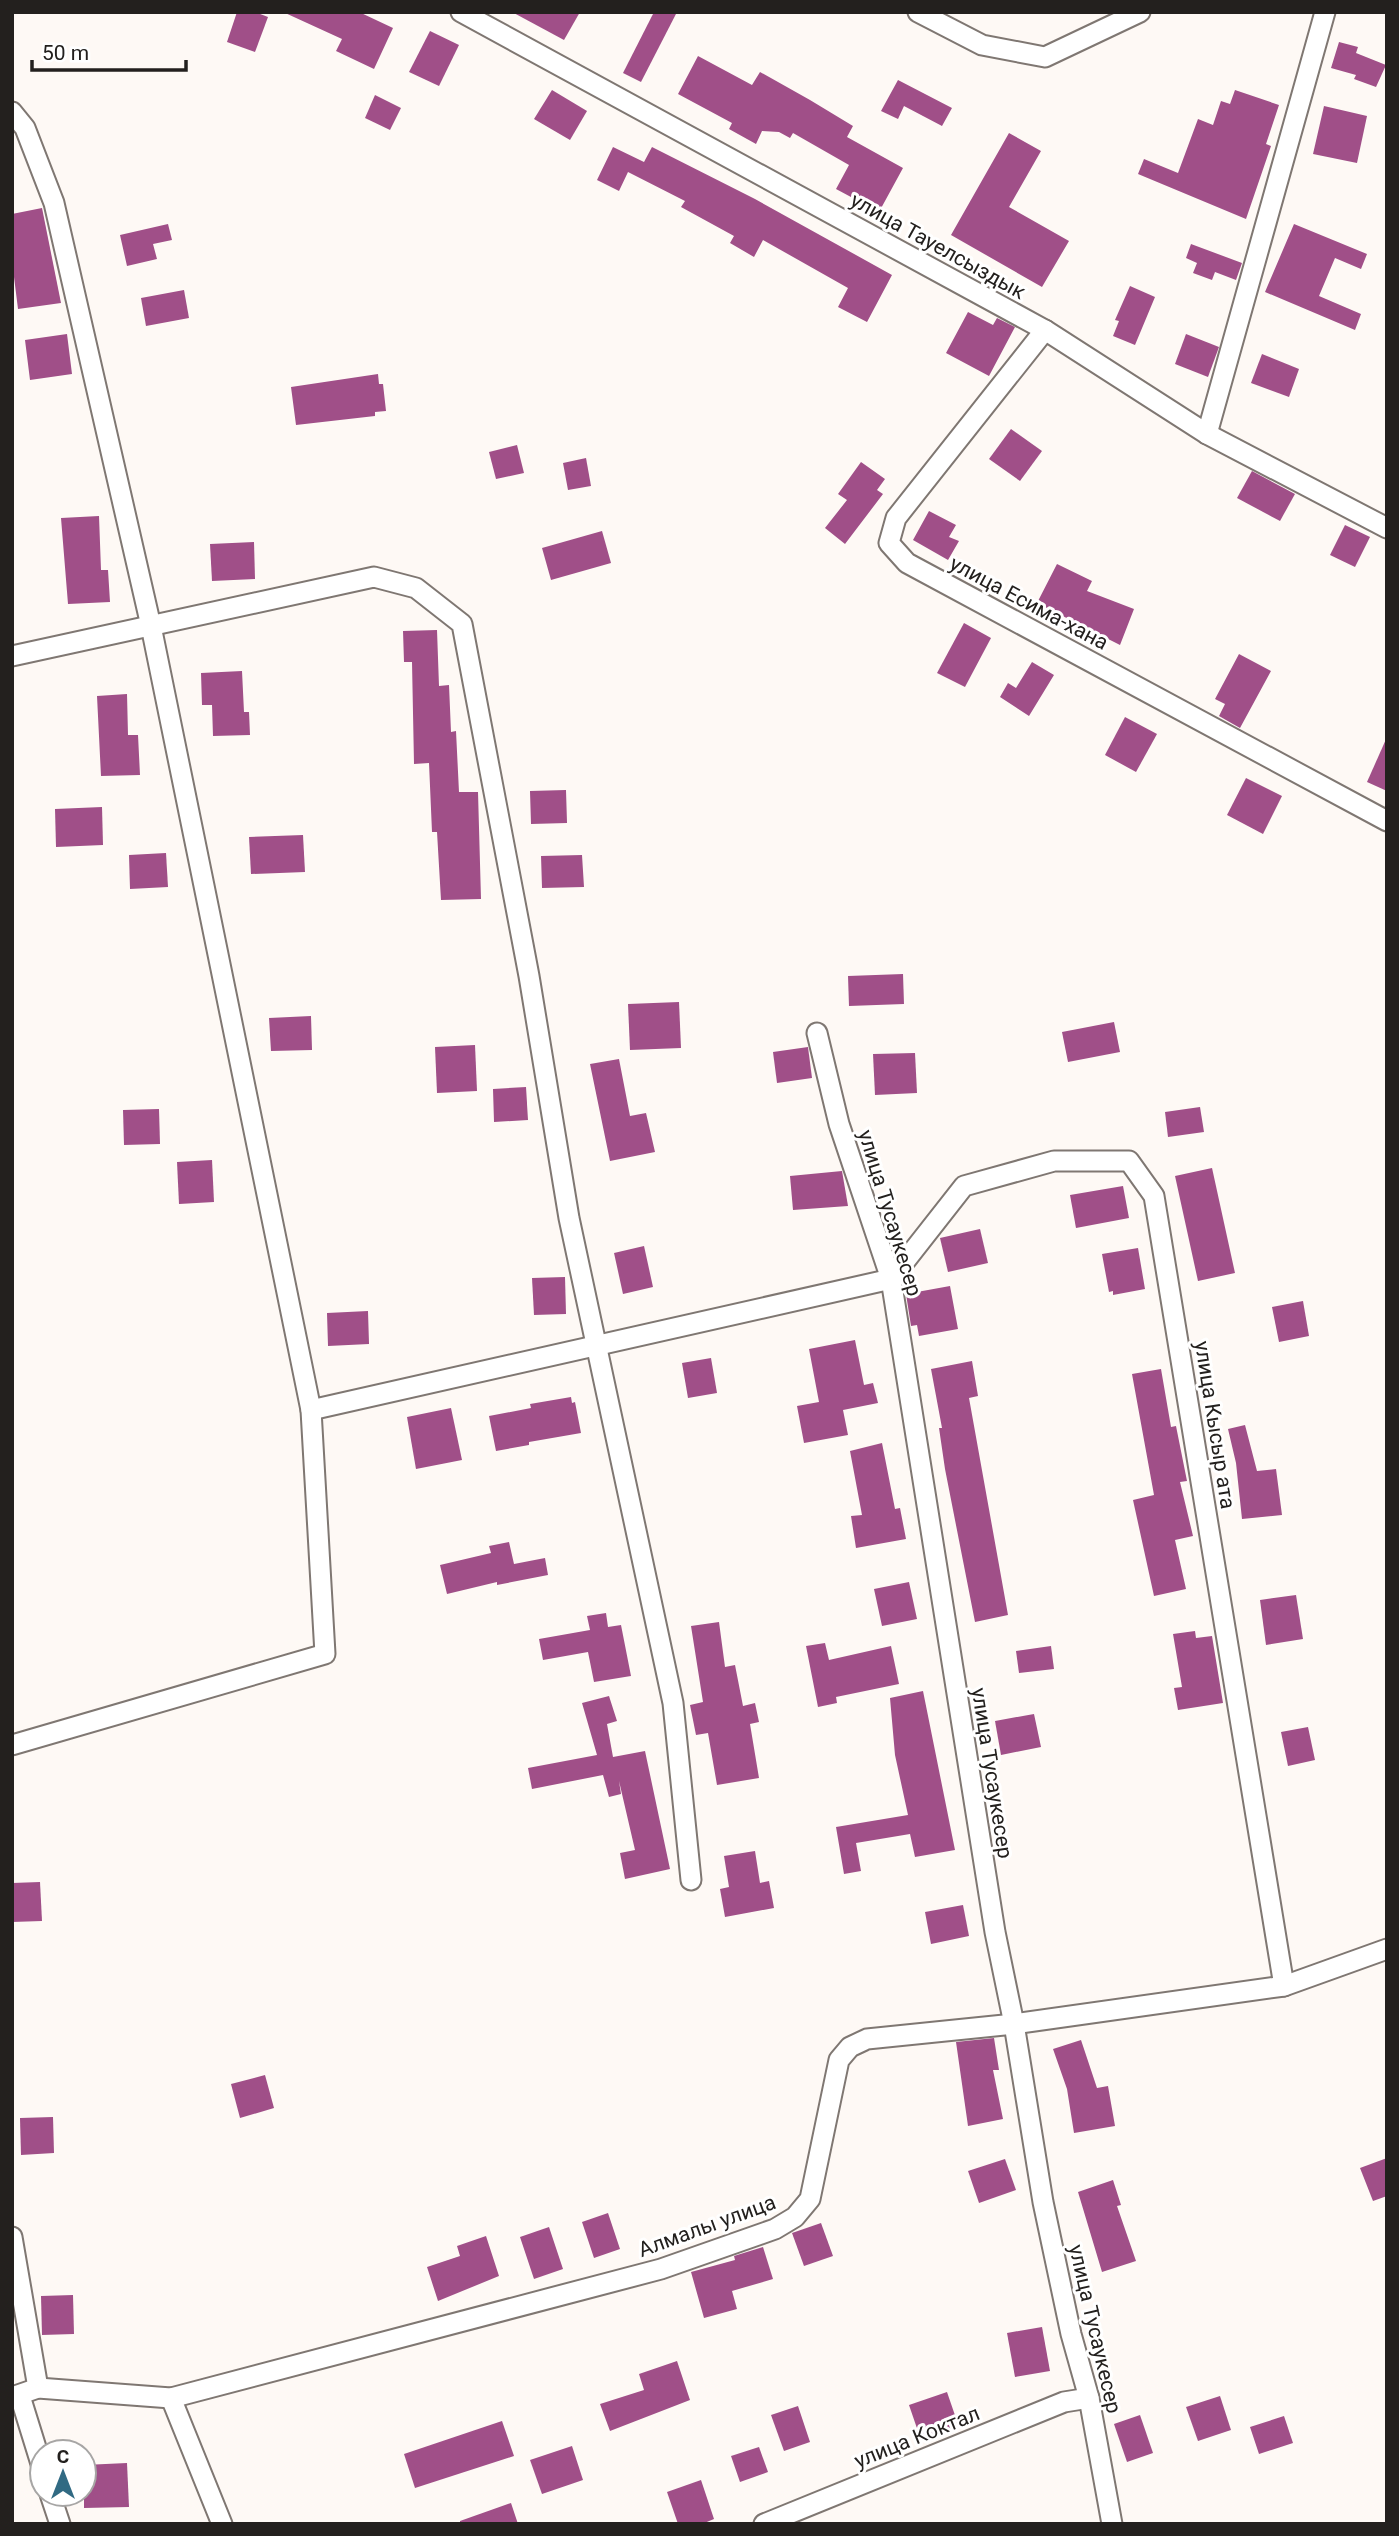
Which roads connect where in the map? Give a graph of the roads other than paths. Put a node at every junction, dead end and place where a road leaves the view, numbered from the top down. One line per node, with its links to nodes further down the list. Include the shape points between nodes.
1 (461, 12): 5 (street, улица Тауелсыздык)
2 (918, 12): 3 (street, via 982,44 1045,57)
3 (1140, 12)
4 (1325, 12): 8 (street)
5 (493, 20): 7 (street, улица Тауелсыздык)
6 (12, 112): 10 (street, via 25,128 54,203)
7 (1045, 330): 8 (street, улица Тауелсыздык); 12 (street, улица Есима-хана, via 896,518 889,543 907,563)
8 (1208, 434): 9 (street, улица Тауелсыздык)
9 (1387, 528)
10 (151, 626): 11 (street); 15 (street, via 374,577 416,588 462,624 529,976 569,1218); 16 (street)
11 (12, 656)
12 (1387, 821)
13 (817, 1033): 14 (street, улица Тусаукесер, via 839,1124)
14 (891, 1279): 15 (street); 20 (street, улица Кысыр ата, via 964,1186 1054,1161 1129,1161 1154,1196); 21 (street, улица Тусаукесер, via 995,1932)
15 (598, 1346): 16 (street); 18 (street, via 673,1703)
16 (311, 1410): 17 (street, via 325,1654)
17 (12, 1745)
18 (691, 1880)
19 (1387, 1949): 20 (street, Алмалы улица)
20 (1284, 1986): 21 (street, Алмалы улица)
21 (1014, 2024): 24 (street, Алмалы улица, via 867,2039 850,2047 839,2060 810,2199 795,2217 775,2230 661,2269); 25 (street, улица Тусаукесер, via 1043,2202)
22 (12, 2237): 23 (street)
23 (24, 2393): 24 (street, Алмалы улица); 26 (street)
24 (171, 2398): 27 (street)
25 (1089, 2398): 28 (street, улица Коктал, via 1064,2402); 29 (street, улица Тусаукесер)
26 (35, 2438)
27 (222, 2524)
28 (764, 2524)
29 (1112, 2524)

